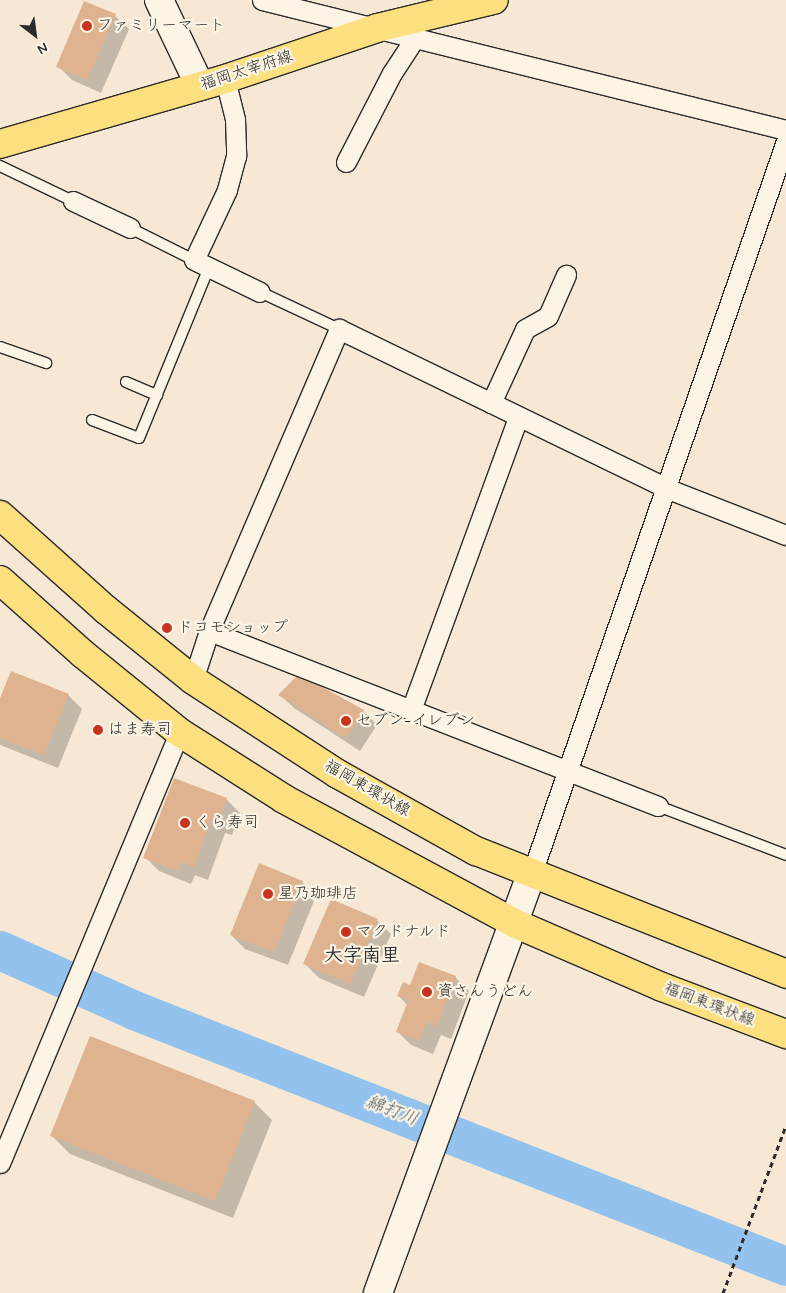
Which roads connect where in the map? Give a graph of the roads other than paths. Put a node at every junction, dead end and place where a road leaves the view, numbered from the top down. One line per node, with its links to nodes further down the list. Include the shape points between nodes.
1 (159, 0): 6 (street)
2 (262, 0): 4 (street)
3 (494, 0): 4 (main road, 福岡太宰府線)
4 (377, 28): 5 (street); 6 (main road, 福岡太宰府線)
5 (415, 38): 7 (street); 10 (street, via 392,73)
6 (212, 83): 9 (main road, 福岡太宰府線); 14 (street, via 235,119 236,156)
7 (786, 130)
8 (786, 141): 25 (street)
9 (0, 144)
10 (346, 162)
11 (0, 166): 12 (lane)
12 (73, 201): 13 (street)
13 (130, 228): 14 (lane)
14 (202, 263): 16 (street); 21 (lane)
15 (566, 275): 22 (street, via 548,316 525,329)
16 (260, 292): 17 (lane)
17 (339, 329): 22 (street); 29 (street)
18 (0, 347): 19 (lane)
19 (46, 363)
20 (126, 382): 21 (lane)
21 (157, 395): 24 (lane, via 139,438)
22 (491, 403): 23 (street)
23 (518, 416): 25 (street); 31 (street)
24 (92, 420)
25 (666, 488): 27 (street); 33 (street)
26 (0, 515): 30 (main road, 福岡東環状線, via 105,609)
27 (786, 535)
28 (0, 580): 32 (main road, 福岡東環状線, via 83,654)
29 (209, 631): 30 (street); 31 (street)
30 (194, 680): 36 (main road, 福岡東環状線, via 338,774 476,851)
31 (411, 710): 33 (street)
32 (179, 732): 37 (main road, 福岡東環状線, via 284,799); 40 (street)
33 (568, 771): 34 (street); 36 (street)
34 (658, 806): 35 (lane)
35 (786, 855)
36 (532, 874): 37 (street); 38 (main road, 福岡東環状線)
37 (514, 923): 39 (main road, 福岡東環状線, via 662,987); 41 (street)
38 (786, 974)
39 (786, 1034)
40 (0, 1163)
41 (378, 1293)

